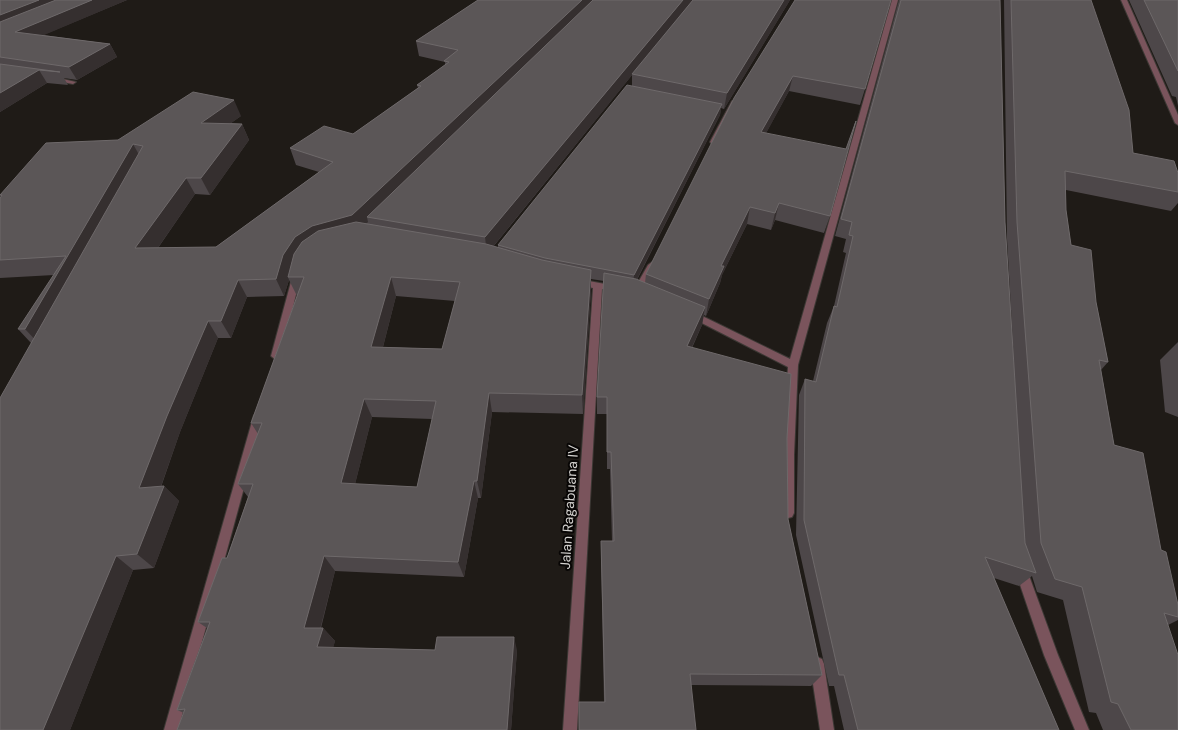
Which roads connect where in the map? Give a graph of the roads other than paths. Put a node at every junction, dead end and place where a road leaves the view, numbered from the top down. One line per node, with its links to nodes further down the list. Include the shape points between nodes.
1 (895, 0): 15 (street)
2 (1124, 0): 8 (street)
3 (46, 78): 4 (street)
4 (73, 82)
5 (736, 97): 7 (street)
6 (717, 112): 7 (street)
7 (726, 113): 9 (street)
8 (1178, 123)
9 (710, 147)
10 (655, 258): 13 (street, via 641,295)
11 (302, 266): 16 (street)
12 (571, 280): 13 (street)
13 (598, 286): 22 (street, Jalan Ragabuana IV)
14 (679, 309): 15 (street)
15 (793, 365): 18 (street)
16 (273, 367)
17 (262, 406): 21 (street)
18 (788, 526)
19 (1017, 557): 24 (street, via 1051,655)
20 (815, 656): 23 (street)
21 (171, 730)
22 (570, 730)
23 (827, 730)
24 (1082, 730)

